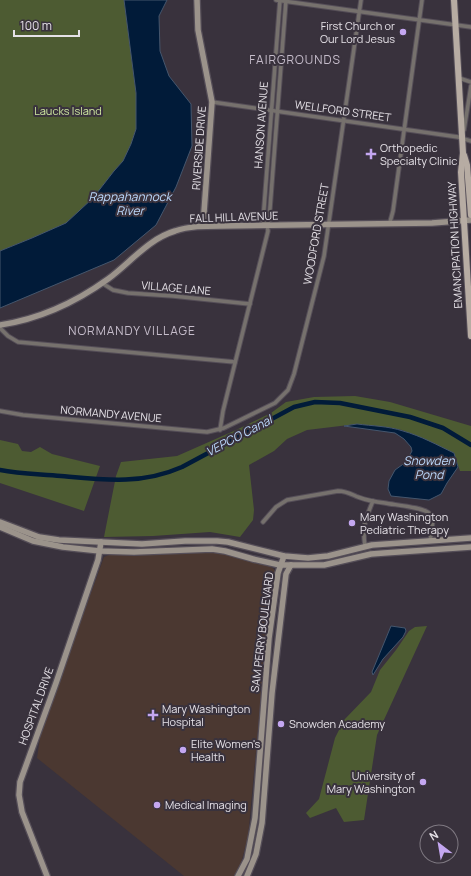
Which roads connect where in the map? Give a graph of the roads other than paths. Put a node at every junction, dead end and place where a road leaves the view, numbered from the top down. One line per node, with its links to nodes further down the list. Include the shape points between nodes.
1 (197, 0): 14 (street, RIVERSIDE DRIVE, via 198,30)
2 (278, 0): 6 (street); 15 (street, HANSON AVENUE)
3 (361, 0): 7 (street, WOODFORD STREET)
4 (422, 0): 8 (street)
5 (454, 0): 9 (main road, EMANCIPATION HIGHWAY)
6 (286, 1): 7 (street); 16 (street, HANSON AVENUE)
7 (359, 12): 8 (street); 17 (street, WOODFORD STREET)
8 (420, 21): 9 (street); 18 (street)
9 (455, 24): 10 (street); 11 (main road, EMANCIPATION HIGHWAY)
10 (471, 28)
11 (458, 78): 12 (street); 19 (main road, EMANCIPATION HIGHWAY)
12 (471, 82)
13 (471, 86): 19 (street)
14 (212, 102): 15 (street, WELLFORD STREET); 27 (street, RIVERSIDE DRIVE)
15 (270, 110): 16 (street, WELLFORD STREET); 26 (street, HANSON AVENUE, via 263,221)
16 (277, 111): 17 (street, WELLFORD STREET); 26 (street, HANSON AVENUE)
17 (343, 120): 18 (street, WELLFORD STREET); 25 (street, WOODFORD STREET)
18 (404, 129): 19 (street, WELLFORD STREET); 24 (street)
19 (463, 138): 20 (street, WELLFORD STREET); 21 (main road, EMANCIPATION HIGHWAY)
20 (471, 141)
21 (463, 153): 22 (main road, EMANCIPATION HIGHWAY, via 467,165); 23 (main road, EMANCIPATION HIGHWAY, via 461,172)
22 (471, 215)
23 (468, 221): 24 (street, FALL HILL AVENUE); 31 (main road, EMANCIPATION HIGHWAY)
24 (390, 222): 25 (street, FALL HILL AVENUE)
25 (329, 224): 26 (street, FALL HILL AVENUE); 34 (street, WOODFORD STREET, via 318,279 290,386 275,403)
26 (267, 225): 27 (street, FALL HILL AVENUE); 29 (street, HANSON AVENUE, via 268,231)
27 (204, 226): 28 (street, FALL HILL AVENUE, via 174,231 157,239)
28 (102, 283): 29 (street, VILLAGE LANE, via 113,290 128,293); 30 (street, FALL HILL AVENUE, via 43,315)
29 (250, 304): 32 (street, HANSON AVENUE)
30 (0, 326): 32 (street, via 8,336 18,342)
31 (471, 336)
32 (235, 362): 34 (street, HANSON AVENUE)
33 (0, 411): 34 (street, NORMANDY AVENUE, via 207,432)
34 (220, 430)
35 (374, 501): 37 (street, via 338,491 295,497 276,506); 40 (street, via 428,512 432,528); 42 (street, via 364,522)
36 (0, 522): 41 (street, via 40,537)
37 (263, 522)
38 (0, 527): 44 (street, via 26,539 45,544)
39 (471, 538): 40 (street)
40 (430, 541): 42 (street)
41 (101, 542): 44 (street, HOSPITAL DRIVE); 45 (street, via 142,544 216,541)
42 (365, 546): 45 (street, via 328,556)
43 (471, 547): 47 (street, via 384,552 324,565)
44 (100, 551): 46 (street, via 212,549); 48 (street, HOSPITAL DRIVE, via 20,782 22,812)
45 (284, 556): 46 (street, SAM PERRY BOULEVARD)
46 (280, 565): 47 (street); 49 (street, SAM PERRY BOULEVARD, via 269,638 255,818 246,859)
47 (291, 565): 50 (street, SAM PERRY BOULEVARD, via 286,574 278,638 262,822 256,854)
48 (47, 876)
49 (238, 876)
50 (247, 876)

